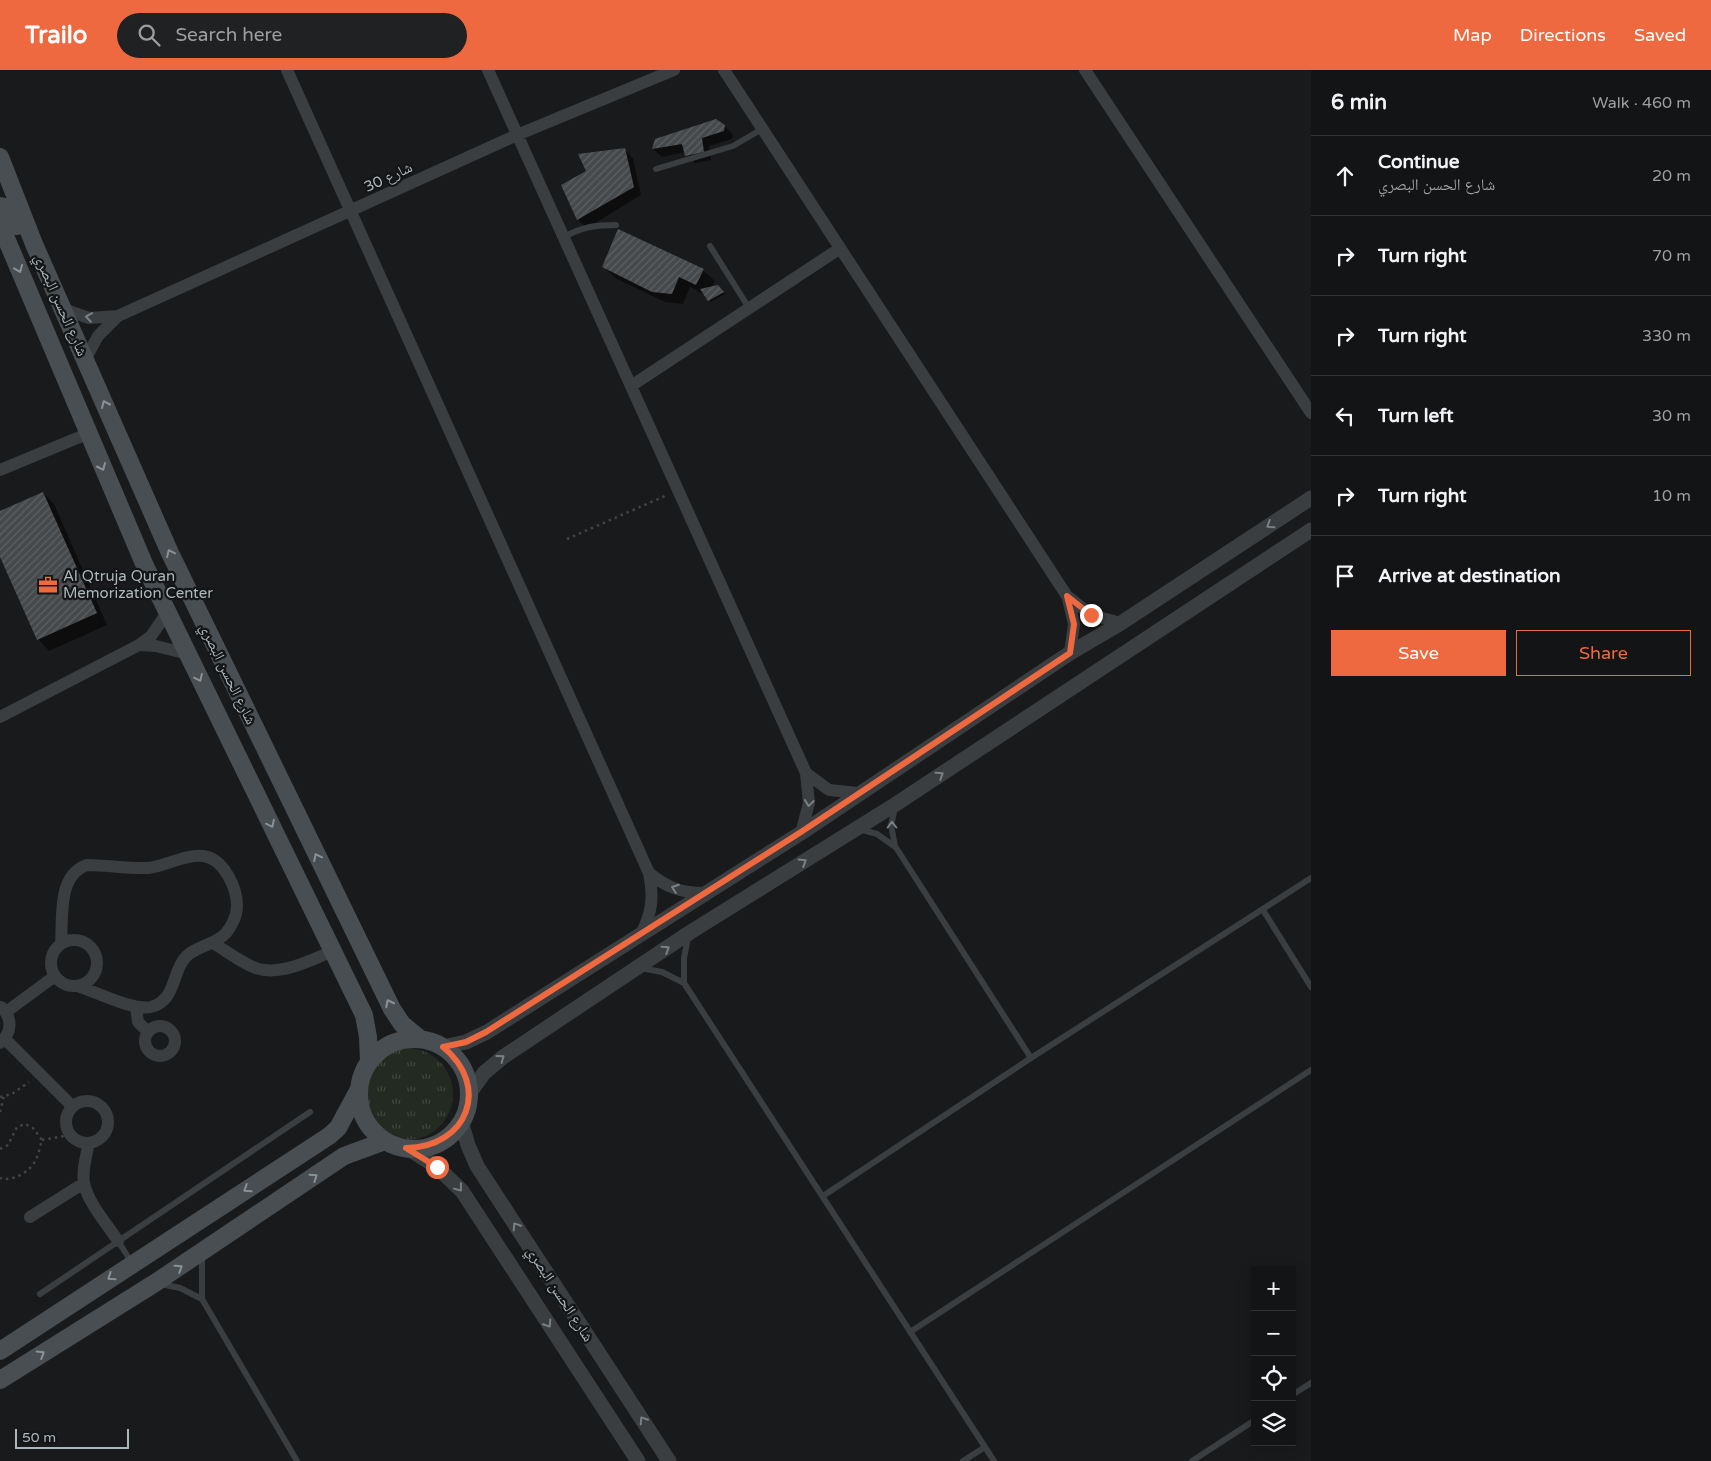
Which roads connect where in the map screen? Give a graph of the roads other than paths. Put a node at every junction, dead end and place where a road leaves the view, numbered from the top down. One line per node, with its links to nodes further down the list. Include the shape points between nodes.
1 (287, 70): 11 (street)
2 (488, 70): 7 (street)
3 (674, 70): 7 (street, شارع 30)
4 (724, 70): 6 (street)
5 (1085, 70): 23 (street)
6 (762, 129): 9 (lane, via 734,146); 17 (street)
7 (517, 135): 11 (street, شارع 30); 14 (street)
8 (2, 168): 15 (main road, شارع الحسن البصري)
9 (656, 169)
10 (0, 206): 15 (main road, via 9,208 25,244)
11 (351, 212): 20 (street, شارع 30); 41 (street)
12 (0, 224): 24 (main road, شارع الحسن البصري, one-way to 24)
13 (616, 226): 14 (lane, via 593,225)
14 (564, 238): 22 (street)
15 (34, 244): 19 (main road, شارع الحسن البصري)
16 (710, 246): 18 (lane)
17 (839, 249): 18 (street); 28 (street)
18 (749, 308): 22 (street)
19 (62, 309): 20 (street, شارع 30, one-way to 19, via 89,318); 21 (main road, شارع الحسن البصري)
20 (118, 316): 21 (street, شارع 30, via 98,336)
21 (85, 360): 58 (main road, شارع الحسن البصري, one-way to 21, via 402,1024 392,1009 170,554)
22 (631, 386): 35 (street)
23 (1311, 414)
24 (87, 434): 25 (street); 29 (main road, شارع الحسن البصري, one-way to 29)
25 (0, 470)
26 (1311, 498): 30 (street, one-way to 30)
27 (1311, 530): 37 (street, one-way to 27)
28 (1067, 596): 30 (street, via 1091,615); 32 (street, via 1074,624)
29 (167, 613): 31 (street, via 151,636); 33 (main road, شارع الحسن البصري)
30 (1121, 623): 32 (street)
31 (138, 645): 33 (street); 34 (street)
32 (1070, 653): 36 (street)
33 (188, 654): 49 (main road, شارع الحسن البصري, one-way to 49)
34 (0, 717)
35 (806, 773): 36 (street, via 829,790); 39 (street, one-way to 39, via 810,803)
36 (858, 793): 39 (street)
37 (896, 804): 38 (street); 40 (lane, one-way to 37, via 891,825)
38 (856, 829): 40 (lane, via 878,834); 46 (street, one-way to 38)
39 (801, 832): 43 (street)
40 (895, 846): 61 (lane)
41 (649, 873): 43 (street, one-way to 41, via 674,890); 45 (street, via 653,888 652,904)
42 (1311, 878): 44 (lane)
43 (704, 893): 45 (street)
44 (1262, 910): 54 (lane); 61 (lane)
45 (641, 934): 60 (street, via 486,1032 466,1042)
46 (689, 934): 50 (street, one-way to 46); 52 (lane, via 684,958)
47 (213, 943): 48 (street, via 226,934 234,921 237,906 234,890 222,865 203,855 148,868 96,865 78,868 67,881); 49 (street, via 253,967 272,971); 55 (street, via 183,961 170,993 162,1002 151,1007)
48 (61, 944): 51 (street, via 52,955); 53 (street, via 77,940 85,942 96,954 96,970 92,978)
49 (333, 951): 62 (main road, شارع الحسن البصري, via 364,1016)
50 (637, 968): 52 (lane, via 662,972); 65 (street, one-way to 50, via 484,1073 503,1057)
51 (55, 976): 53 (street, via 65,985); 56 (street)
52 (684, 983): 73 (lane)
53 (78, 986): 55 (street)
54 (1311, 987)
55 (136, 1007): 57 (street, via 138,1022)
56 (3, 1009): 59 (street, via 10,1029)
57 (148, 1032)
58 (420, 1039): 60 (main road); 62 (main road, via 391,1044)
59 (2, 1041): 66 (street)
60 (443, 1047): 65 (main road, via 462,1067)
61 (1031, 1058): 73 (lane)
62 (369, 1062): 64 (main road)
63 (1311, 1070): 81 (lane)
64 (359, 1089): 69 (main road, via 365,1118); 77 (main road, one-way to 77, via 340,1124 329,1136)
65 (469, 1094): 68 (main road)
66 (72, 1106): 70 (street, via 66,1120 70,1135); 70 (street, via 87,1100 106,1110 109,1121 106,1132 99,1140)
67 (310, 1112): 75 (lane)
68 (461, 1121): 71 (main road, via 438,1143 423,1148); 90 (street, شارع الحسن البصري, one-way to 68, via 477,1166)
69 (385, 1141): 71 (main road); 76 (main road, one-way to 69, via 344,1156)
70 (89, 1143): 72 (street)
71 (406, 1148): 89 (street, شارع الحسن البصري, one-way to 89, via 437,1167 462,1191)
72 (84, 1183): 74 (street); 75 (street)
73 (823, 1196): 81 (lane)
74 (30, 1217)
75 (118, 1241): 77 (lane); 79 (lane)
76 (202, 1253): 78 (main road, one-way to 76); 80 (lane)
77 (132, 1263): 82 (main road, one-way to 82)
78 (155, 1283): 80 (lane, via 180,1288); 83 (main road, one-way to 78)
79 (40, 1294)
80 (202, 1298): 88 (lane)
81 (910, 1332): 87 (lane)
82 (0, 1351)
83 (0, 1380)
84 (1311, 1382): 85 (lane)
85 (1296, 1392)
86 (1251, 1423): 93 (lane)
87 (985, 1447): 91 (lane); 92 (lane)
88 (296, 1461)
89 (638, 1461)
90 (670, 1461)
91 (963, 1461)
92 (994, 1461)
93 (1192, 1461)

